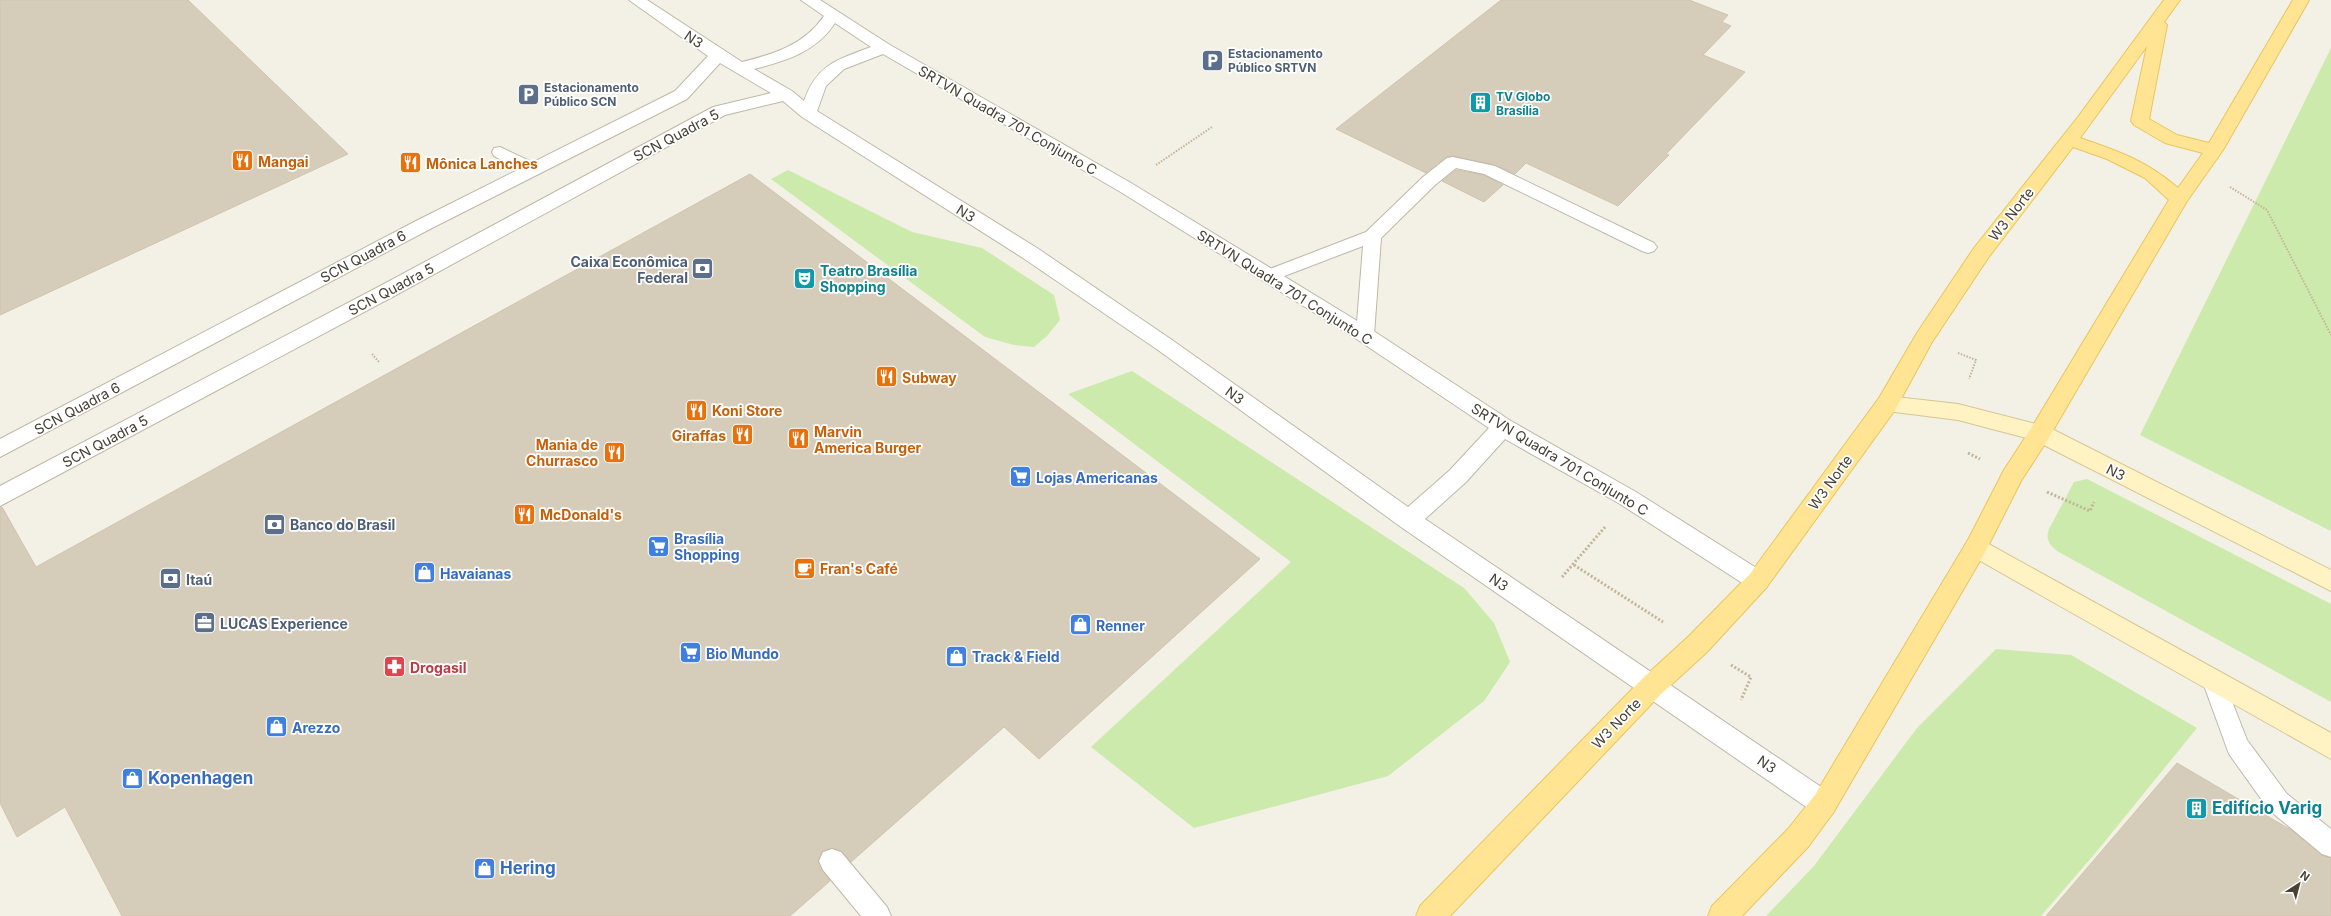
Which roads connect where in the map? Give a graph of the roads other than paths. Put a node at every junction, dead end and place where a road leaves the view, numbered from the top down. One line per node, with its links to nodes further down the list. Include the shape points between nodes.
1 (637, 0): 8 (street, N3)
2 (809, 0): 5 (street, SRTVN Quadra 701 Conjunto C)
3 (2172, 0): 6 (main road, W3 Norte)
4 (2301, 0): 13 (main road)
5 (832, 16): 7 (street, SRTVN Quadra 701 Conjunto C); 9 (street, via 824,30 804,47 781,57)
6 (2160, 19): 12 (main road, W3 Norte); 13 (main road, via 2140,121 2171,139)
7 (884, 48): 11 (street, via 838,65 818,84); 19 (street, SRTVN Quadra 701 Conjunto C, via 1124,187)
8 (718, 55): 9 (street, N3); 15 (street, SCN Quadra 6, via 681,95)
9 (739, 68): 10 (street, N3)
10 (786, 95): 11 (street, N3); 25 (street, SCN Quadra 5, via 719,111)
11 (808, 113): 26 (street, N3, via 1037,257 1165,344)
12 (2069, 140): 16 (main road, via 2113,155 2151,174); 21 (main road, W3 Norte, via 1981,252 1924,338)
13 (2214, 150): 16 (main road)
14 (500, 152): 15 (lane)
15 (532, 169): 24 (street, SCN Quadra 6)
16 (2179, 199): 23 (main road)
17 (1372, 236): 18 (lane, via 1429,180 1453,162 1489,170); 19 (lane); 20 (lane)
18 (1648, 247)
19 (1268, 276): 20 (street, SRTVN Quadra 701 Conjunto C)
20 (1365, 335): 22 (street, SRTVN Quadra 701 Conjunto C)
21 (1887, 404): 23 (main road, N3, via 1958,412); 28 (main road, W3 Norte)
22 (1503, 427): 26 (street, via 1458,476); 28 (street, SRTVN Quadra 701 Conjunto C, via 1628,498)
23 (2040, 433): 27 (main road, via 2012,476); 29 (main road, N3)
24 (0, 448)
25 (0, 497)
26 (1409, 520): 31 (street, N3)
27 (1976, 548): 30 (main road); 33 (main road)
28 (1758, 581): 31 (main road, W3 Norte, via 1698,644)
29 (2331, 581)
30 (2213, 680): 32 (main road); 34 (lane, via 2237,746 2278,802)
31 (1651, 687): 33 (street, N3); 37 (main road, W3 Norte)
32 (2331, 747)
33 (1824, 804): 38 (main road, via 1798,838)
34 (2331, 845)
35 (832, 861): 36 (lane)
36 (878, 916)
37 (1430, 916)
38 (1722, 916)

